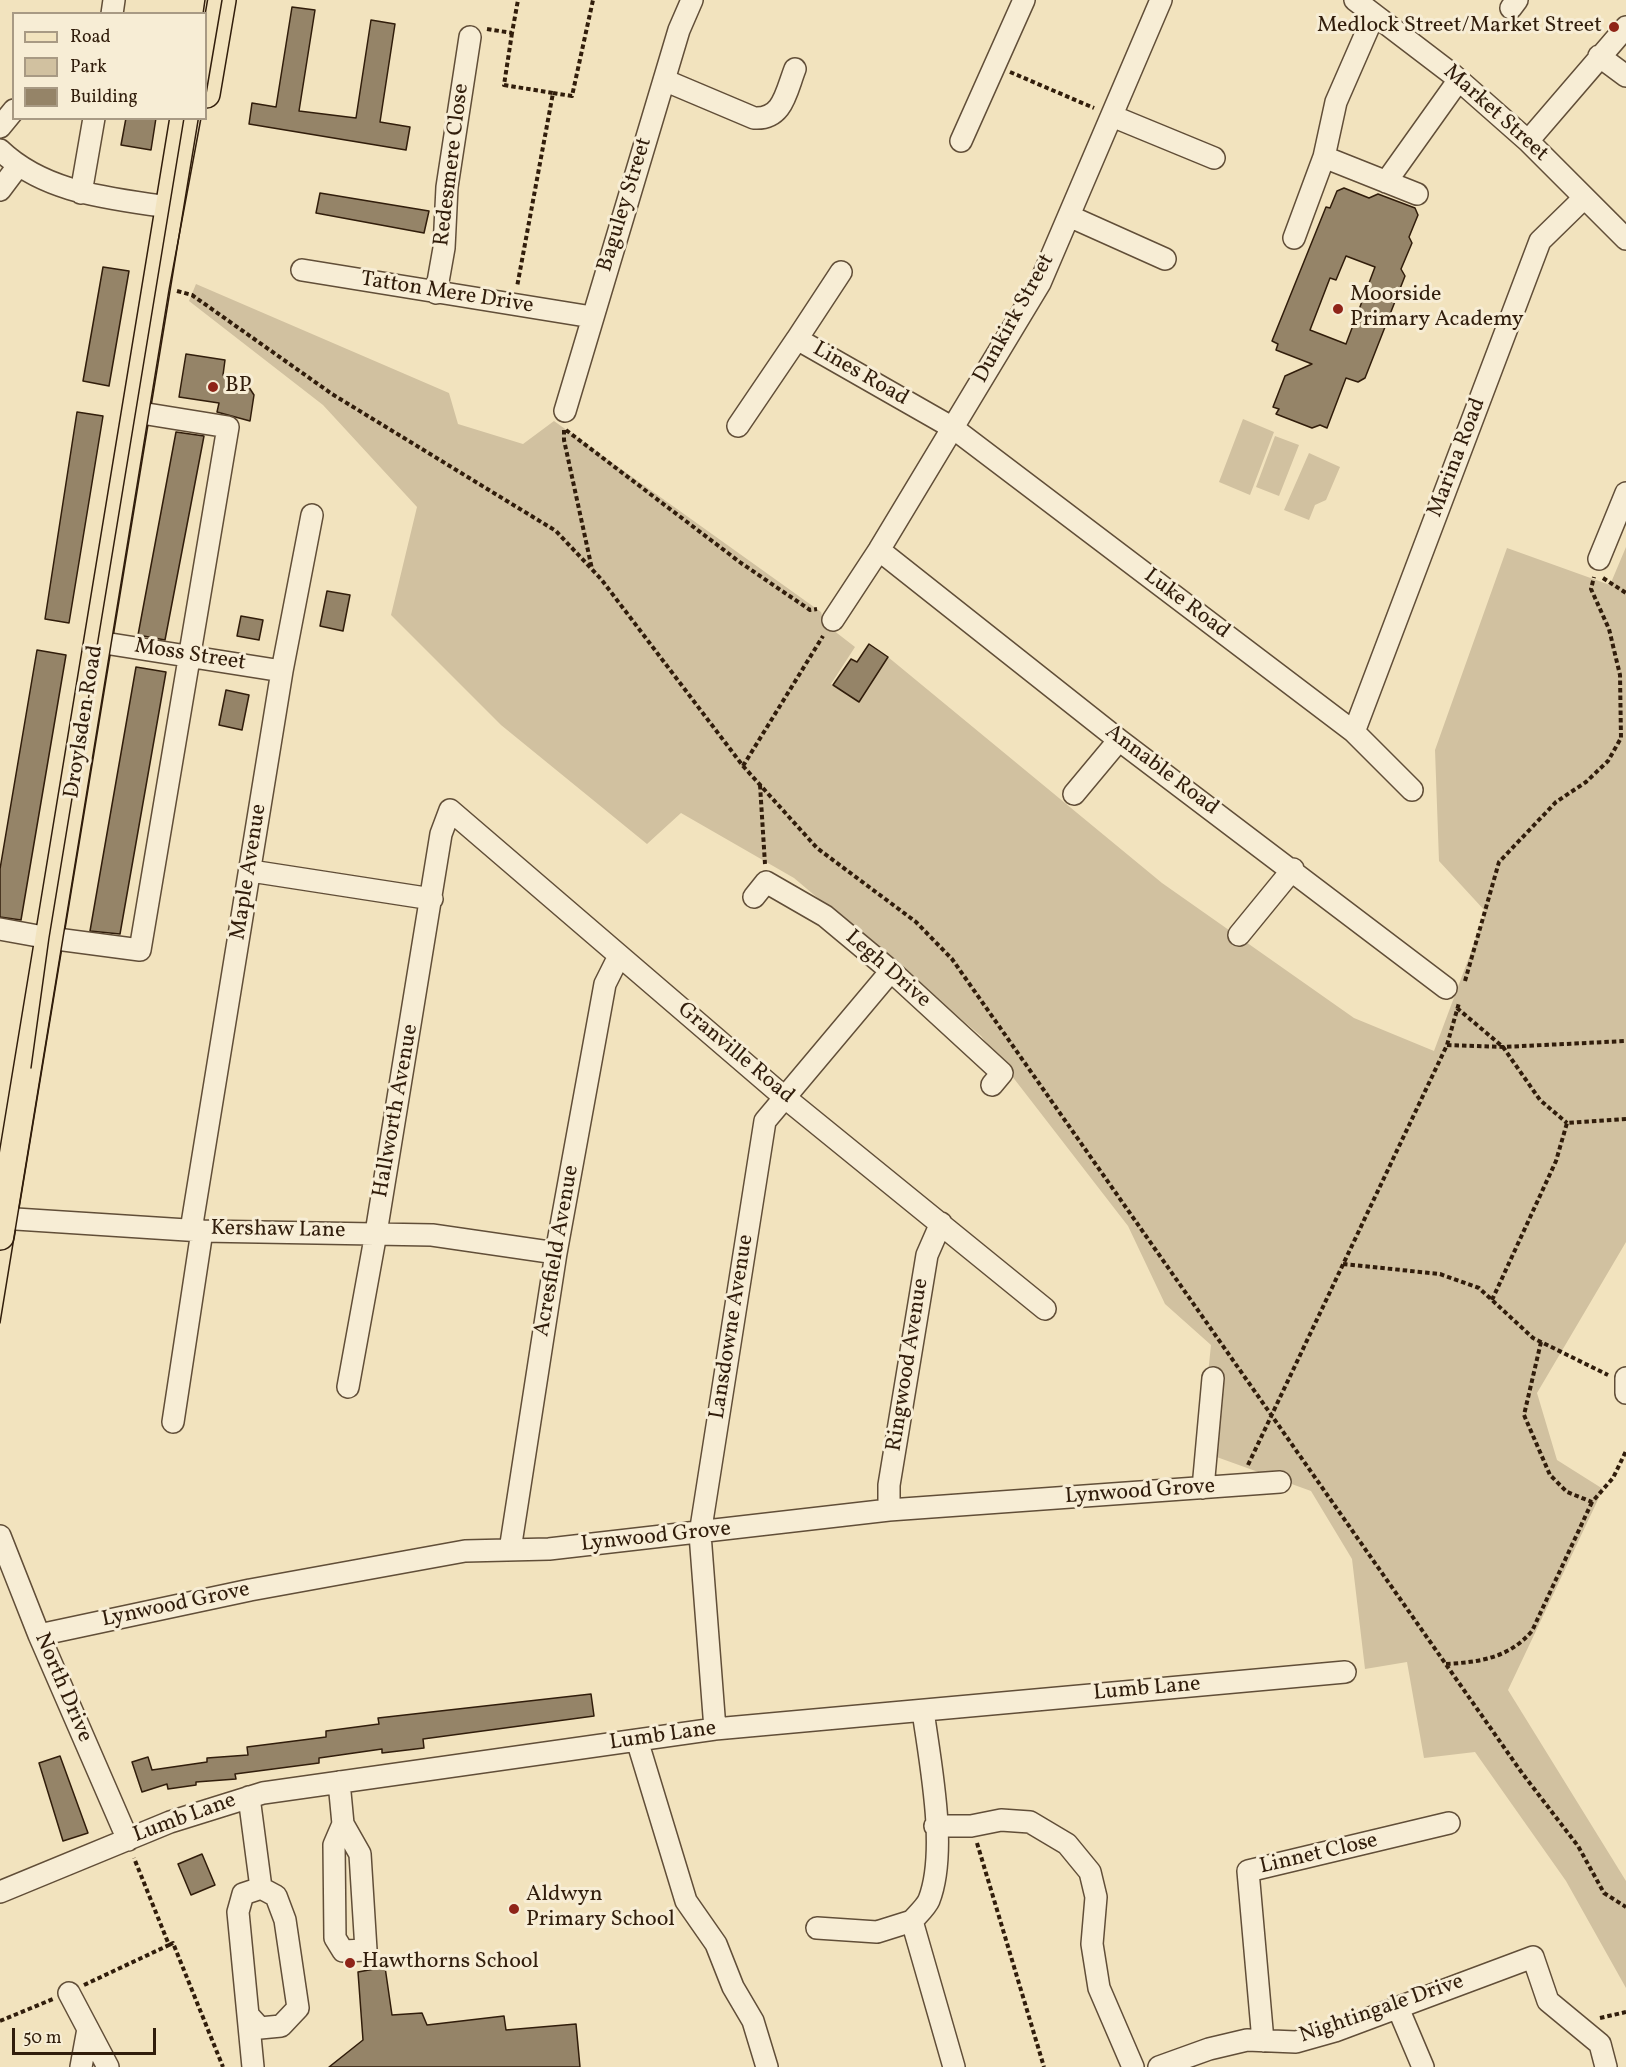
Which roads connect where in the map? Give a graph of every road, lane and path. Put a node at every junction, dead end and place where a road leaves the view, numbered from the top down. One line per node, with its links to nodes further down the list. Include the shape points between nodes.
1 (222, 0): 18 (main road)
2 (518, 0): 10 (path)
3 (593, 0): 19 (path, via 572,96)
4 (692, 0): 16 (street, Baguley Street)
5 (1024, 0): 13 (street)
6 (1161, 0): 21 (street, Dunkirk Street)
7 (1357, 1): 8 (street, Market Street)
8 (1374, 15): 17 (street, Market Street); 29 (street, via 1336,102)
9 (1626, 27): 12 (street)
10 (512, 33): 11 (path, via 472,27); 19 (path, via 504,85)
11 (470, 37): 44 (street, Redesmere Close, via 447,187 444,248)
12 (1599, 56): 15 (street); 27 (street)
13 (996, 66): 21 (path); 26 (street)
14 (795, 69): 16 (street, via 779,109 763,119)
15 (1626, 76)
16 (664, 80): 46 (street, Baguley Street)
17 (1458, 81): 27 (street, Market Street); 32 (street)
18 (207, 88)
19 (553, 93): 45 (path)
20 (12, 112): 25 (street)
21 (1112, 116): 30 (street); 38 (street, Dunkirk Street)
22 (94, 120): 34 (street)
23 (184, 120): 37 (main road)
24 (200, 120): 37 (main road)
25 (0, 127)
26 (960, 141)
27 (1528, 141): 36 (street, Market Street)
28 (0, 150): 31 (street)
29 (1324, 157): 32 (street); 39 (street)
30 (1214, 158)
31 (18, 166): 33 (street); 34 (street)
32 (1386, 182): 35 (street)
33 (0, 190)
34 (81, 193): 37 (street)
35 (1417, 194)
36 (1584, 198): 40 (street, Market Street); 62 (street, Marina Road, via 1540,241)
37 (168, 207): 48 (main road, Droylsden Road)
38 (1069, 216): 41 (street); 51 (street, Dunkirk Street, via 1040,283)
39 (1294, 238)
40 (1626, 239)
41 (1165, 259)
42 (302, 270): 44 (street, Tatton Mere Drive)
43 (841, 272): 47 (street)
44 (436, 293): 45 (street, Tatton Mere Drive)
45 (513, 306): 46 (street, Tatton Mere Drive)
46 (592, 317): 49 (street, Baguley Street)
47 (797, 339): 50 (street, Lines Road); 51 (street, Lines Road)
48 (135, 412): 59 (main road, Droylsden Road); 60 (street, via 228,427)
49 (565, 420): 56 (path, via 564,440); 58 (path, via 741,563 810,610 821,608)
50 (738, 426)
51 (953, 428): 54 (street, Dunkirk Street); 62 (street, Luke Road)
52 (1626, 493): 55 (street)
53 (312, 515): 61 (street, Maple Avenue)
54 (879, 550): 58 (street, Dunkirk Street); 63 (street, Annable Road)
55 (1599, 558)
56 (592, 569)
57 (1626, 593): 78 (path, via 1595,573 1591,589 1609,629 1620,675 1621,738 1608,761 1556,802 1499,862)
58 (833, 620): 64 (path)
59 (98, 642): 60 (street, Moss Street); 75 (main road, Droylsden Road)
60 (191, 657): 61 (street, Moss Street); 75 (street, via 140,950)
61 (282, 671): 69 (street, Maple Avenue)
62 (1354, 732): 66 (street, Luke Road)
63 (1119, 740): 67 (street); 70 (street, Annable Road)
64 (744, 766)
65 (760, 784): 71 (path)
66 (1412, 790)
67 (1074, 794)
68 (441, 834): 72 (street, Hallworth Avenue); 76 (street, Granville Road, via 450,810)
69 (251, 870): 72 (street); 89 (street, Maple Avenue)
70 (1293, 870): 74 (street); 78 (street, Annable Road)
71 (760, 890): 77 (street, Legh Drive, via 825,916)
72 (432, 899): 90 (street, Hallworth Avenue)
73 (0, 929): 75 (street)
74 (1239, 935)
75 (49, 938): 88 (main road, Droylsden Road)
76 (620, 956): 84 (street, Granville Road); 91 (street, Acresfield Avenue, via 605,984)
77 (891, 971): 83 (street, Legh Drive, via 1002,1073); 84 (street, Lansdowne Avenue)
78 (1457, 990): 79 (path)
79 (1457, 1008): 81 (path); 82 (path)
80 (1626, 1041): 82 (path)
81 (1447, 1045): 82 (path); 92 (path)
82 (1503, 1047): 86 (path, via 1540,1100)
83 (992, 1085)
84 (783, 1096): 87 (street, Granville Road); 106 (street, Lansdowne Avenue, via 765,1120)
85 (1626, 1119): 86 (path)
86 (1567, 1124): 93 (path, via 1556,1161)
87 (941, 1223): 94 (street, Granville Road); 105 (street, Ringwood Avenue, via 927,1255 889,1485)
88 (1, 1224): 89 (street, Kershaw Lane)
89 (197, 1230): 90 (street, Kershaw Lane); 99 (street, Maple Avenue)
90 (376, 1233): 91 (street, Kershaw Lane, via 432,1234); 98 (street, Hallworth Avenue)
91 (556, 1253): 108 (street, Acresfield Avenue)
92 (1343, 1264): 93 (path, via 1440,1274 1479,1288); 102 (path)
93 (1492, 1300): 95 (path)
94 (1045, 1308)
95 (1541, 1342): 97 (path); 104 (path, via 1524,1415 1550,1475 1567,1492)
96 (1214, 1378): 103 (street)
97 (1625, 1385)
98 (348, 1387)
99 (173, 1422)
100 (1626, 1451): 104 (path, via 1613,1478)
101 (1280, 1482): 102 (street, Lynwood Grove)
102 (1238, 1486): 103 (street, Lynwood Grove)
103 (1203, 1488): 105 (street, Lynwood Grove)
104 (1592, 1502): 110 (path, via 1532,1631 1522,1644 1481,1662)
105 (889, 1510): 106 (street, Lynwood Grove)
106 (700, 1534): 108 (street, Lynwood Grove); 113 (street, Lansdowne Avenue)
107 (0, 1536): 109 (street, North Drive)
108 (510, 1550): 109 (street, Lynwood Grove, via 453,1553 250,1590)
109 (39, 1635): 121 (street, North Drive)
110 (1446, 1664)
111 (1345, 1672): 112 (street, Lumb Lane)
112 (923, 1710): 113 (street, Lumb Lane); 119 (street)
113 (715, 1729): 114 (street, Lumb Lane)
114 (637, 1740): 115 (street, Lumb Lane); 137 (street, via 686,1901 716,1944 733,1987 753,2020)
115 (339, 1782): 116 (street, Lumb Lane); 118 (street)
116 (249, 1797): 121 (street, Lumb Lane); 122 (street)
117 (1449, 1823): 132 (street, Linnet Close, via 1248,1871)
118 (343, 1824): 118 (street, via 334,1845 335,1938 343,1951 366,1950 360,1854)
119 (935, 1826): 120 (street); 124 (street, via 936,1867 929,1901)
120 (971, 1826): 139 (path); 140 (street, via 1001,1820 1030,1822 1067,1844 1090,1872 1096,1898 1092,1944 1099,1988)
121 (128, 1840): 123 (street, Lumb Lane); 126 (path)
122 (261, 1888): 129 (street, via 243,1894 238,1912); 129 (street, via 276,1896 285,1920 298,2008 281,2026 260,2028)
123 (0, 1892)
124 (912, 1921): 125 (street, via 877,1932); 138 (street)
125 (817, 1928)
126 (168, 1945): 127 (path); 135 (path, via 173,1943)
127 (69, 1993): 130 (path); 131 (street)
128 (1398, 2007): 132 (street, Nightingale Drive, via 1296,2042); 142 (street); 143 (street, Nightingale Drive, via 1533,1957 1548,2001 1600,2044)
129 (250, 2017): 136 (street)
130 (0, 2020)
131 (88, 2029): 133 (street); 134 (street)
132 (1263, 2041): 141 (street, Nightingale Drive, via 1247,2040 1209,2049)
133 (81, 2067)
134 (108, 2067)
135 (222, 2067)
136 (253, 2067)
137 (767, 2067)
138 (954, 2067)
139 (1044, 2067)
140 (1132, 2067)
141 (1159, 2067)
142 (1423, 2067)
143 (1606, 2067)

